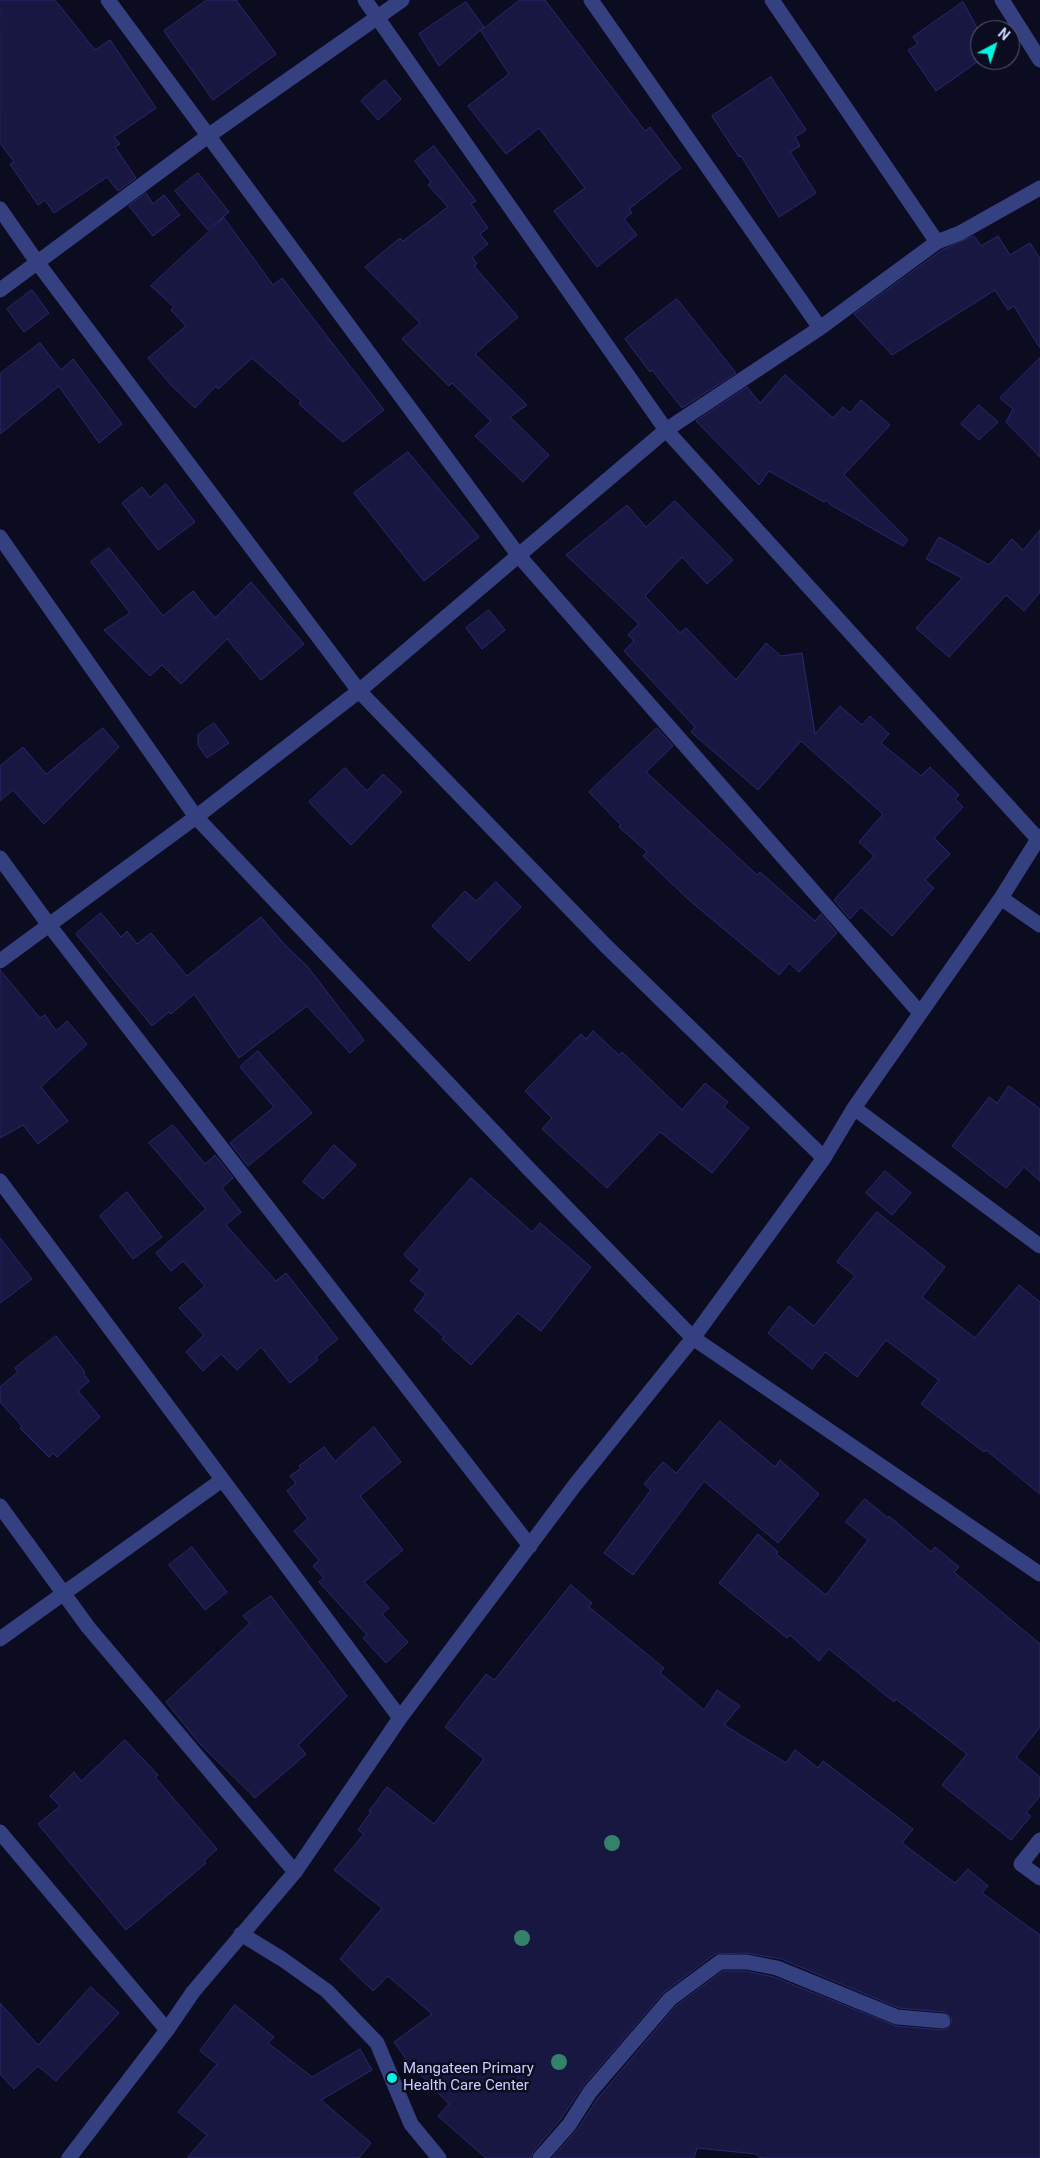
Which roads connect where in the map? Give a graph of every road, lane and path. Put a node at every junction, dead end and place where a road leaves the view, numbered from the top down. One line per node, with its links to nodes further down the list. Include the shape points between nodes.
1 (108, 0): 9 (street)
2 (365, 0): 7 (street)
3 (402, 0): 7 (street)
4 (591, 0): 15 (street)
5 (772, 0): 12 (street)
6 (1002, 0): 8 (street)
7 (377, 16): 9 (street); 16 (street)
8 (1040, 60)
9 (208, 136): 13 (street); 18 (street)
10 (1040, 188): 12 (street, via 960,233)
11 (0, 209): 13 (street)
12 (937, 242): 15 (street)
13 (37, 262): 14 (street); 19 (street)
14 (0, 290)
15 (820, 328): 16 (street)
16 (666, 430): 18 (street); 21 (street)
17 (0, 537): 20 (street)
18 (519, 556): 19 (street); 27 (street)
19 (358, 691): 20 (street); 29 (street, via 605,945)
20 (196, 817): 24 (street); 32 (street)
21 (1039, 838): 23 (street)
22 (0, 858): 24 (street)
23 (1001, 898): 25 (street); 27 (street)
24 (49, 925): 26 (street); 35 (street)
25 (1040, 925)
26 (0, 961)
27 (920, 1013): 28 (street)
28 (854, 1108): 29 (street); 31 (street)
29 (824, 1158): 32 (street)
30 (0, 1181): 33 (street)
31 (1040, 1246)
32 (693, 1338): 35 (street); 36 (street)
33 (222, 1480): 37 (street); 39 (street)
34 (0, 1506): 37 (street)
35 (530, 1546): 39 (street)
36 (1040, 1574)
37 (64, 1594): 38 (street); 42 (street, via 88,1627)
38 (0, 1639)
39 (400, 1718): 42 (street)
40 (0, 1832): 46 (street)
41 (1040, 1840): 43 (street, via 1022,1864)
42 (294, 1872): 44 (street)
43 (1040, 1878)
44 (241, 1934): 46 (street, via 192,1992); 48 (street, via 327,1991 377,2043 411,2124)
45 (943, 2021): 49 (street, via 898,2017 777,1968 746,1962 720,1962 670,1999 590,2092 569,2125)
46 (167, 2030): 47 (street)
47 (69, 2158)
48 (439, 2158)
49 (540, 2158)

